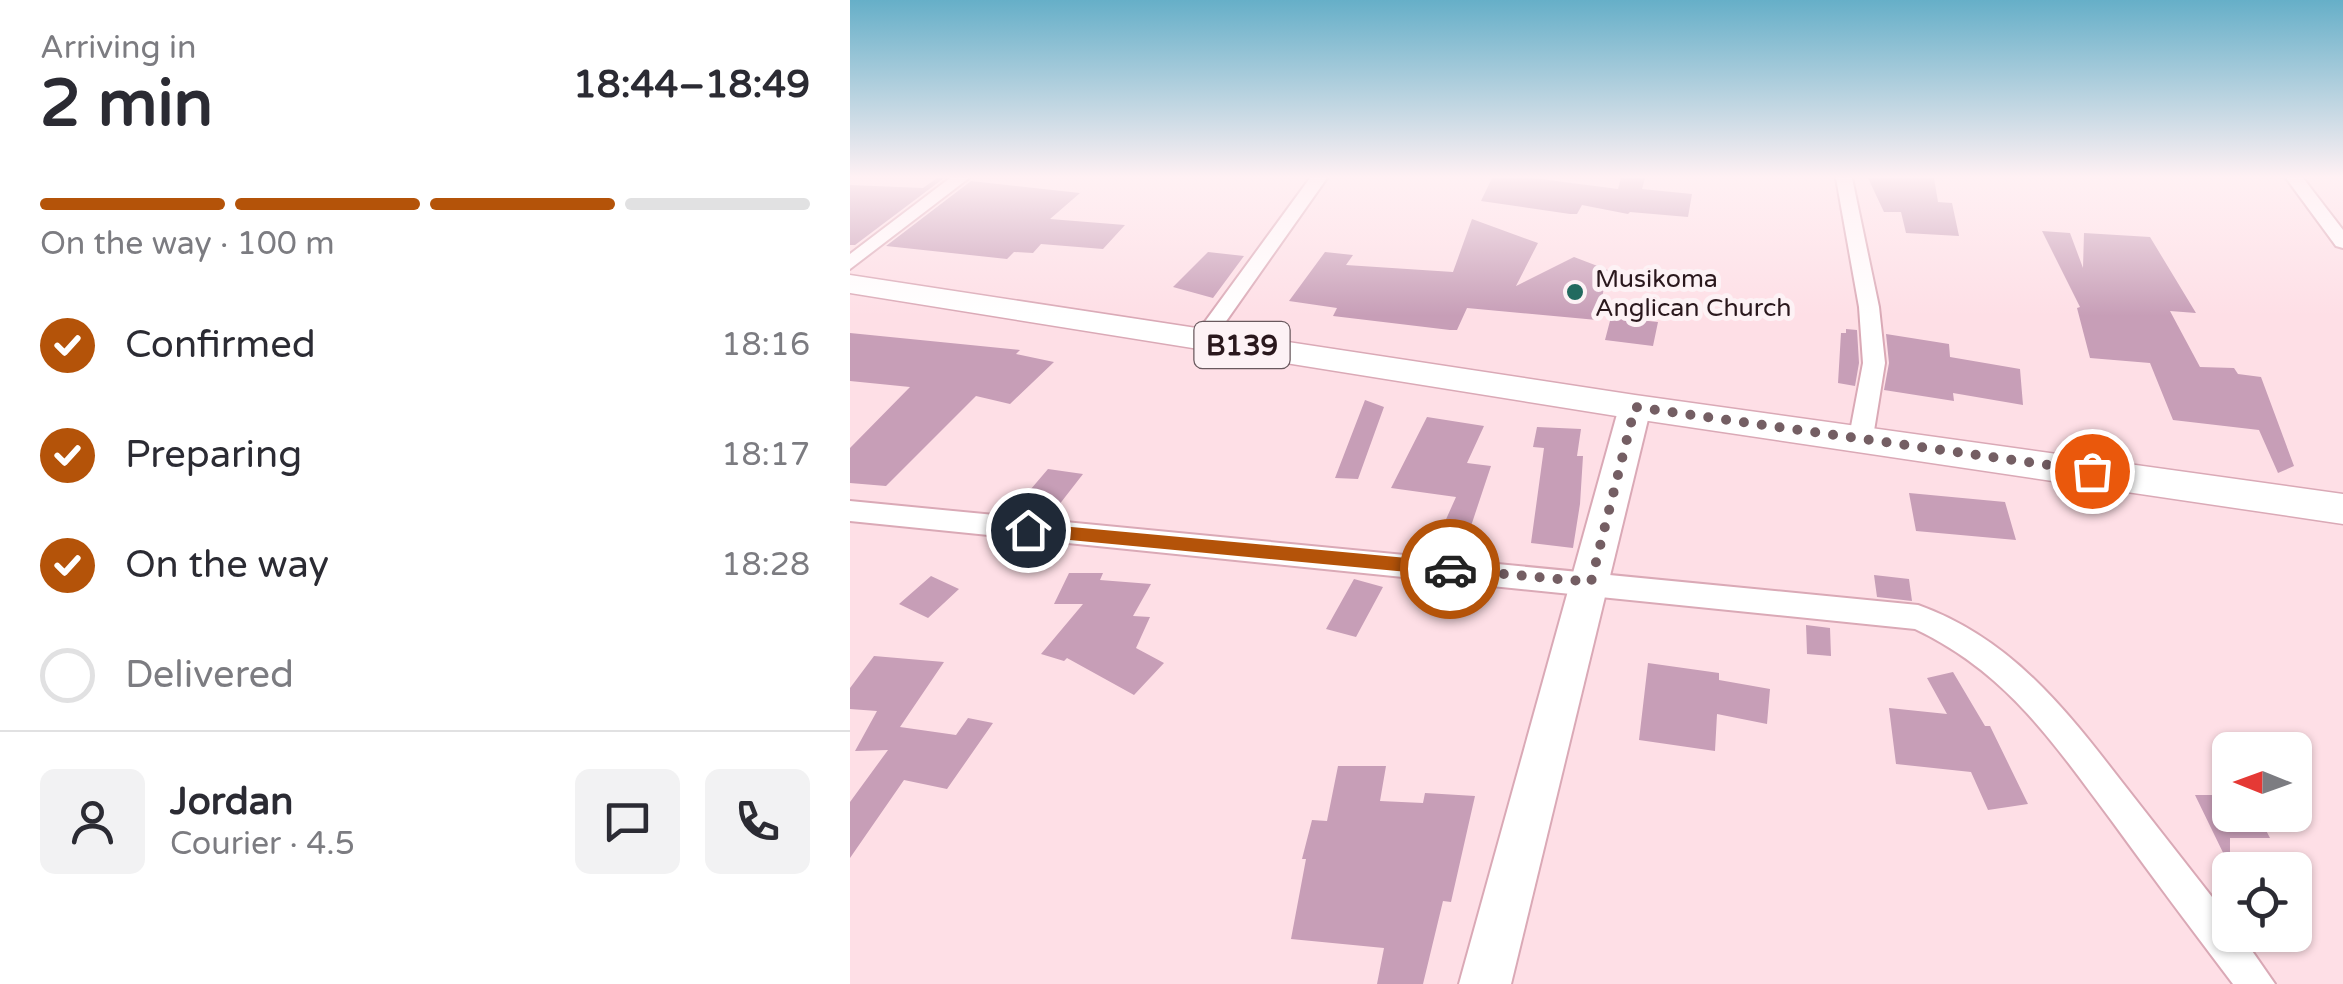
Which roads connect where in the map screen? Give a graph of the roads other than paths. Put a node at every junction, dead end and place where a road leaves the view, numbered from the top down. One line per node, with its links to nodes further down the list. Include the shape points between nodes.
1 (901, 224): 4 (street)
2 (1286, 224): 6 (street)
3 (1853, 224): 8 (street, via 1874,363)
4 (850, 263)
5 (850, 284): 6 (main road, B139)
6 (1203, 338): 7 (main road, B139)
7 (1635, 407): 8 (main road, B139); 11 (street)
8 (1861, 436): 9 (main road, B139)
9 (2343, 509)
10 (850, 511): 11 (street)
11 (1591, 582): 12 (street); 13 (street, via 1918,617 1963,638 2006,668 2047,710)
12 (1485, 984)
13 (2256, 984)

